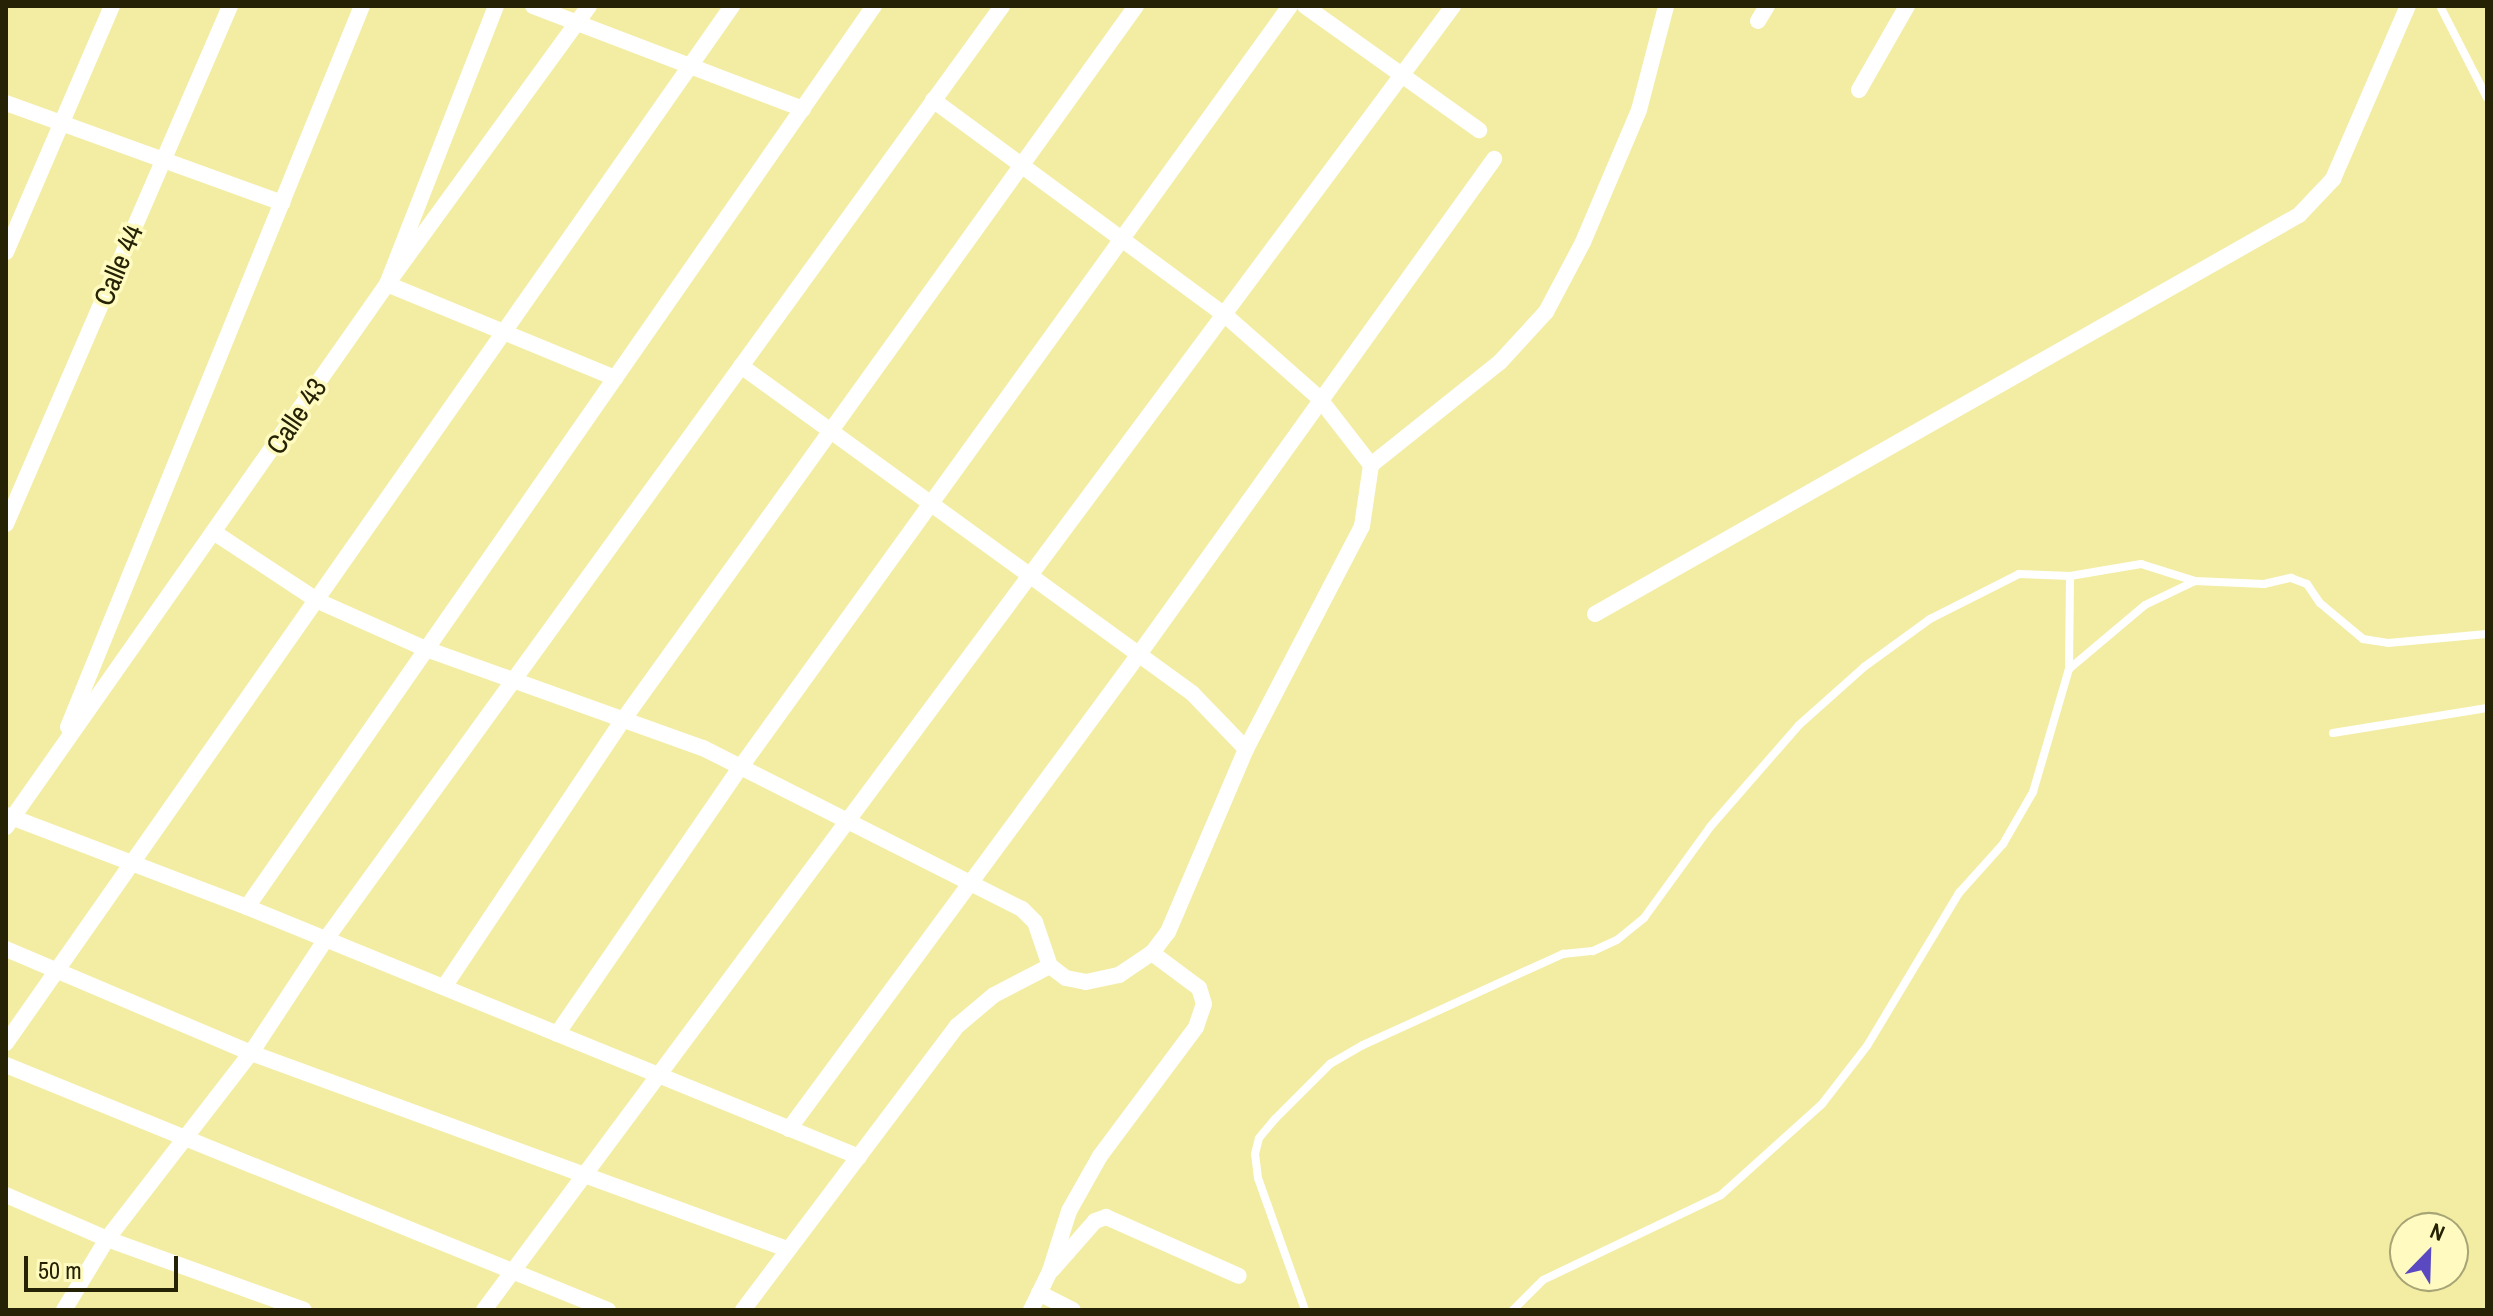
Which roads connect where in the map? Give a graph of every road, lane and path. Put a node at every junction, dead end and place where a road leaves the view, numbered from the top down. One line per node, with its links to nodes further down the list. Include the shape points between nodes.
1 (112, 6): 28 (street)
2 (230, 6): 31 (street, Calle 44)
3 (362, 6): 33 (street)
4 (496, 6): 36 (street)
5 (533, 6): 20 (street)
6 (589, 6): 20 (street, Calle 43)
7 (732, 6): 21 (street)
8 (874, 6): 27 (street)
9 (1002, 6): 25 (street)
10 (1136, 6): 32 (street)
11 (1290, 6): 34 (street)
12 (1305, 6): 22 (street)
13 (1453, 6): 22 (street)
14 (1666, 6): 43 (street, via 1639,110 1583,242 1546,312 1500,362)
15 (1767, 6): 19 (street)
16 (1907, 6): 23 (street)
17 (2408, 6): 51 (street, via 2333,179 2299,215)
18 (2440, 6): 24 (lane)
19 (1758, 21)
20 (577, 23): 21 (street); 36 (street, Calle 43)
21 (690, 66): 27 (street); 38 (street)
22 (1403, 74): 29 (street); 37 (street)
23 (1859, 90)
24 (2487, 98)
25 (933, 100): 32 (street); 39 (street)
26 (6, 103): 28 (street)
27 (803, 109): 40 (street)
28 (62, 123): 31 (street); 35 (street)
29 (1479, 130)
30 (1494, 159): 41 (street)
31 (163, 160): 33 (street); 45 (street, Calle 44)
32 (1021, 165): 34 (street); 42 (street)
33 (282, 203): 61 (street)
34 (1122, 239): 37 (street); 44 (street)
35 (6, 252)
36 (387, 284): 38 (street); 46 (street, Calle 43)
37 (1225, 315): 41 (street); 48 (street)
38 (504, 332): 40 (street); 50 (street)
39 (741, 366): 42 (street); 56 (street)
40 (615, 378): 53 (street)
41 (1319, 398): 43 (street); 54 (street)
42 (830, 432): 44 (street); 58 (street)
43 (1371, 465): 60 (street, via 1362,526)
44 (930, 505): 48 (street); 62 (street)
45 (6, 524)
46 (215, 533): 50 (street); 61 (street, Calle 43)
47 (2070, 576): 49 (lane, via 2141,564); 55 (lane); 97 (lane, via 2019,574 1997,581 1930,619 1864,667 1799,725 1710,827 1644,918 1617,940 1593,951 1563,954 1480,989 1330,1064 1267,1128 1255,1154 1285,1263)
48 (1030, 579): 54 (street); 64 (street)
49 (2195, 581): 52 (lane, via 2264,584 2291,578 2307,584 2320,603 2363,639 2388,643); 55 (lane, via 2145,605)
50 (318, 601): 53 (street); 65 (street)
51 (1595, 614)
52 (2487, 634)
53 (426, 649): 56 (street); 67 (street)
54 (1137, 657): 60 (street, via 1192,693); 66 (street)
55 (2069, 669): 98 (lane, via 2033,792 2003,844 1959,893 1867,1046 1822,1104 1721,1195 1543,1280)
56 (513, 681): 58 (street); 68 (street)
57 (2487, 708): 59 (lane)
58 (623, 720): 62 (street); 73 (street)
59 (2333, 733)
60 (1246, 749): 70 (street, via 1168,932)
61 (58, 751): 63 (street, Calle 43)
62 (740, 768): 64 (street); 74 (street)
63 (8, 820): 65 (street)
64 (850, 823): 66 (street); 78 (street)
65 (133, 863): 67 (street); 72 (street)
66 (970, 884): 71 (street, via 1022,909 1035,922); 79 (street)
67 (247, 907): 68 (street)
68 (326, 939): 73 (street); 76 (street)
69 (6, 949): 72 (street)
70 (1152, 953): 71 (street, via 1119,975 1086,982 1066,978); 87 (street, via 1199,988 1204,1004 1196,1027 1100,1156 1069,1211)
71 (1050, 966): 81 (street, via 994,995 957,1026)
72 (58, 969): 75 (street); 76 (street)
73 (444, 987): 74 (street)
74 (557, 1034): 78 (street)
75 (6, 1043)
76 (251, 1053): 80 (street); 82 (street)
77 (6, 1065): 80 (street)
78 (659, 1076): 79 (street); 82 (street)
79 (789, 1129): 81 (street)
80 (189, 1137): 84 (street); 86 (street)
81 (859, 1157): 85 (street)
82 (586, 1173): 85 (street); 86 (street)
83 (6, 1195): 84 (street)
84 (107, 1239): 90 (street); 91 (street)
85 (787, 1249): 94 (street)
86 (515, 1270): 92 (street); 93 (street)
87 (1050, 1271): 88 (street, via 1095,1221 1106,1217); 89 (street)
88 (1239, 1276)
89 (1039, 1293): 95 (street); 96 (street)
90 (64, 1310)
91 (304, 1310)
92 (484, 1310)
93 (608, 1310)
94 (743, 1310)
95 (1031, 1310)
96 (1073, 1310)
97 (1305, 1310)
98 (1513, 1310)

